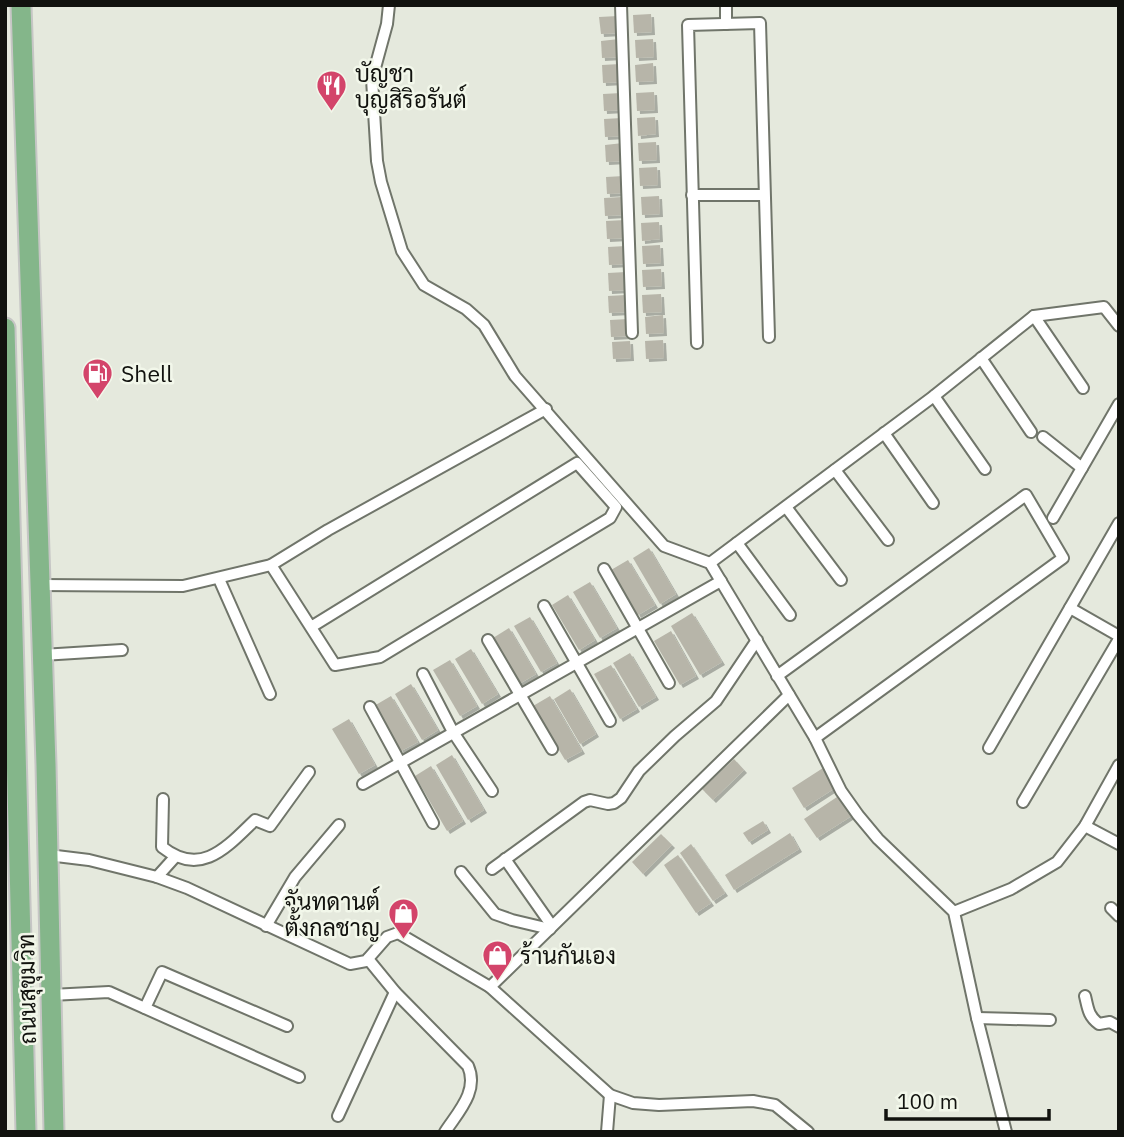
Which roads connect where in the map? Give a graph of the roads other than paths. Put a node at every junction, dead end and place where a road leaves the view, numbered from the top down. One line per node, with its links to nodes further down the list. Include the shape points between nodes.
1 (21, 5): 40 (highway, ถนนสุขุมวิท)
2 (389, 5): 19 (street, via 372,79 377,161 402,251 424,285 484,325 515,376)
3 (621, 5): 11 (street)
4 (726, 5): 5 (street)
5 (726, 24): 6 (street, via 688,25); 7 (street, via 760,23)
6 (692, 195): 7 (street); 13 (street)
7 (764, 195): 12 (street)
8 (1034, 316): 9 (street, via 1104,307); 14 (street); 15 (street)
9 (1119, 326)
10 (5, 328): 16 (highway, ถนนสุขุมวิท)
11 (632, 333)
12 (769, 337)
13 (697, 343)
14 (981, 358): 17 (street); 20 (street)
15 (1083, 388)
16 (6, 393): 23 (highway, ถนนสุขุมวิท)
17 (934, 396): 21 (street); 25 (street)
18 (1119, 404): 24 (street)
19 (546, 409): 34 (street, via 664,546); 35 (street)
20 (1031, 432)
21 (884, 433): 26 (street); 27 (street)
22 (1042, 437): 24 (street)
23 (7, 466): 33 (highway, ถนนสุขุมวิท)
24 (1082, 468): 29 (street)
25 (985, 469)
26 (835, 470): 28 (street); 31 (street)
27 (933, 503)
28 (786, 507): 32 (street); 38 (street)
29 (1053, 518)
30 (1119, 523): 42 (street)
31 (888, 540)
32 (737, 543): 34 (street); 43 (street)
33 (9, 550): 65 (highway, ถนนสุขุมวิท)
34 (710, 563): 39 (street)
35 (271, 565): 37 (street); 44 (street)
36 (604, 569): 45 (street)
37 (219, 579): 40 (street, via 183,586); 55 (street)
38 (841, 580)
39 (720, 581): 45 (street); 48 (street)
40 (40, 585): 50 (highway, ถนนสุขุมวิท)
41 (544, 606): 51 (street)
42 (1070, 608): 46 (street); 62 (street)
43 (790, 615)
44 (311, 627): 44 (street, via 335,665 380,657 610,518 616,507 577,463)
45 (639, 627): 51 (street); 54 (street)
46 (1119, 638): 71 (street)
47 (488, 640): 56 (street)
48 (757, 640): 53 (street); 79 (street, via 716,701 639,771 621,798 608,804 584,802)
49 (122, 650): 50 (street)
50 (42, 655): 77 (highway, ถนนสุขุมวิท)
51 (576, 663): 56 (street); 59 (street)
52 (423, 674): 60 (street)
53 (778, 676): 57 (street); 61 (street, via 1026,495 1063,558)
54 (669, 683)
55 (270, 694)
56 (520, 694): 60 (street); 63 (street)
57 (789, 695): 61 (street); 85 (street)
58 (370, 707): 64 (street)
59 (610, 721)
60 (453, 732): 64 (street); 69 (street)
61 (815, 738): 83 (street, via 858,815)
62 (989, 748)
63 (552, 749)
64 (400, 762): 68 (street); 72 (street)
65 (12, 764): 75 (highway, ถนนสุขุมวิท)
66 (1119, 765): 74 (street)
67 (309, 772): 78 (street, via 270,826 255,820 223,850 206,859)
68 (363, 784)
69 (492, 791)
70 (163, 799): 78 (street, via 162,847)
71 (1023, 802)
72 (433, 823)
73 (339, 825): 84 (street, via 295,877)
74 (1085, 827): 76 (street); 83 (street, via 1057,862 1011,889)
75 (12, 841): 99 (highway, ถนนสุขุมวิท)
76 (1119, 844)
77 (48, 855): 82 (street); 89 (highway, ถนนสุขุมวิท)
78 (174, 857): 82 (street)
79 (505, 859): 80 (street); 85 (street)
80 (492, 869)
81 (461, 872): 85 (street, via 495,914)
82 (158, 877): 84 (street)
83 (954, 912): 92 (street)
84 (267, 926): 86 (street, via 350,964)
85 (551, 927): 87 (street)
86 (368, 959): 87 (street, via 387,937 398,933); 88 (street)
87 (490, 987): 97 (street)
88 (395, 992): 98 (street); 101 (street, via 468,1066 473,1077 468,1097)
89 (51, 995): 91 (street, via 109,992); 100 (highway, ถนนสุขุมวิท)
90 (1085, 996): 95 (street, via 1093,1019)
91 (145, 1008): 94 (street, via 162,972); 96 (street)
92 (977, 1018): 93 (street); 104 (street)
93 (1050, 1020)
94 (288, 1026)
95 (1119, 1027)
96 (299, 1077)
97 (610, 1095): 102 (street); 103 (street, via 659,1105 753,1101 775,1105)
98 (338, 1116)
99 (26, 1132)
100 (54, 1132)
101 (445, 1132)
102 (607, 1132)
103 (808, 1132)
104 (1006, 1132)

